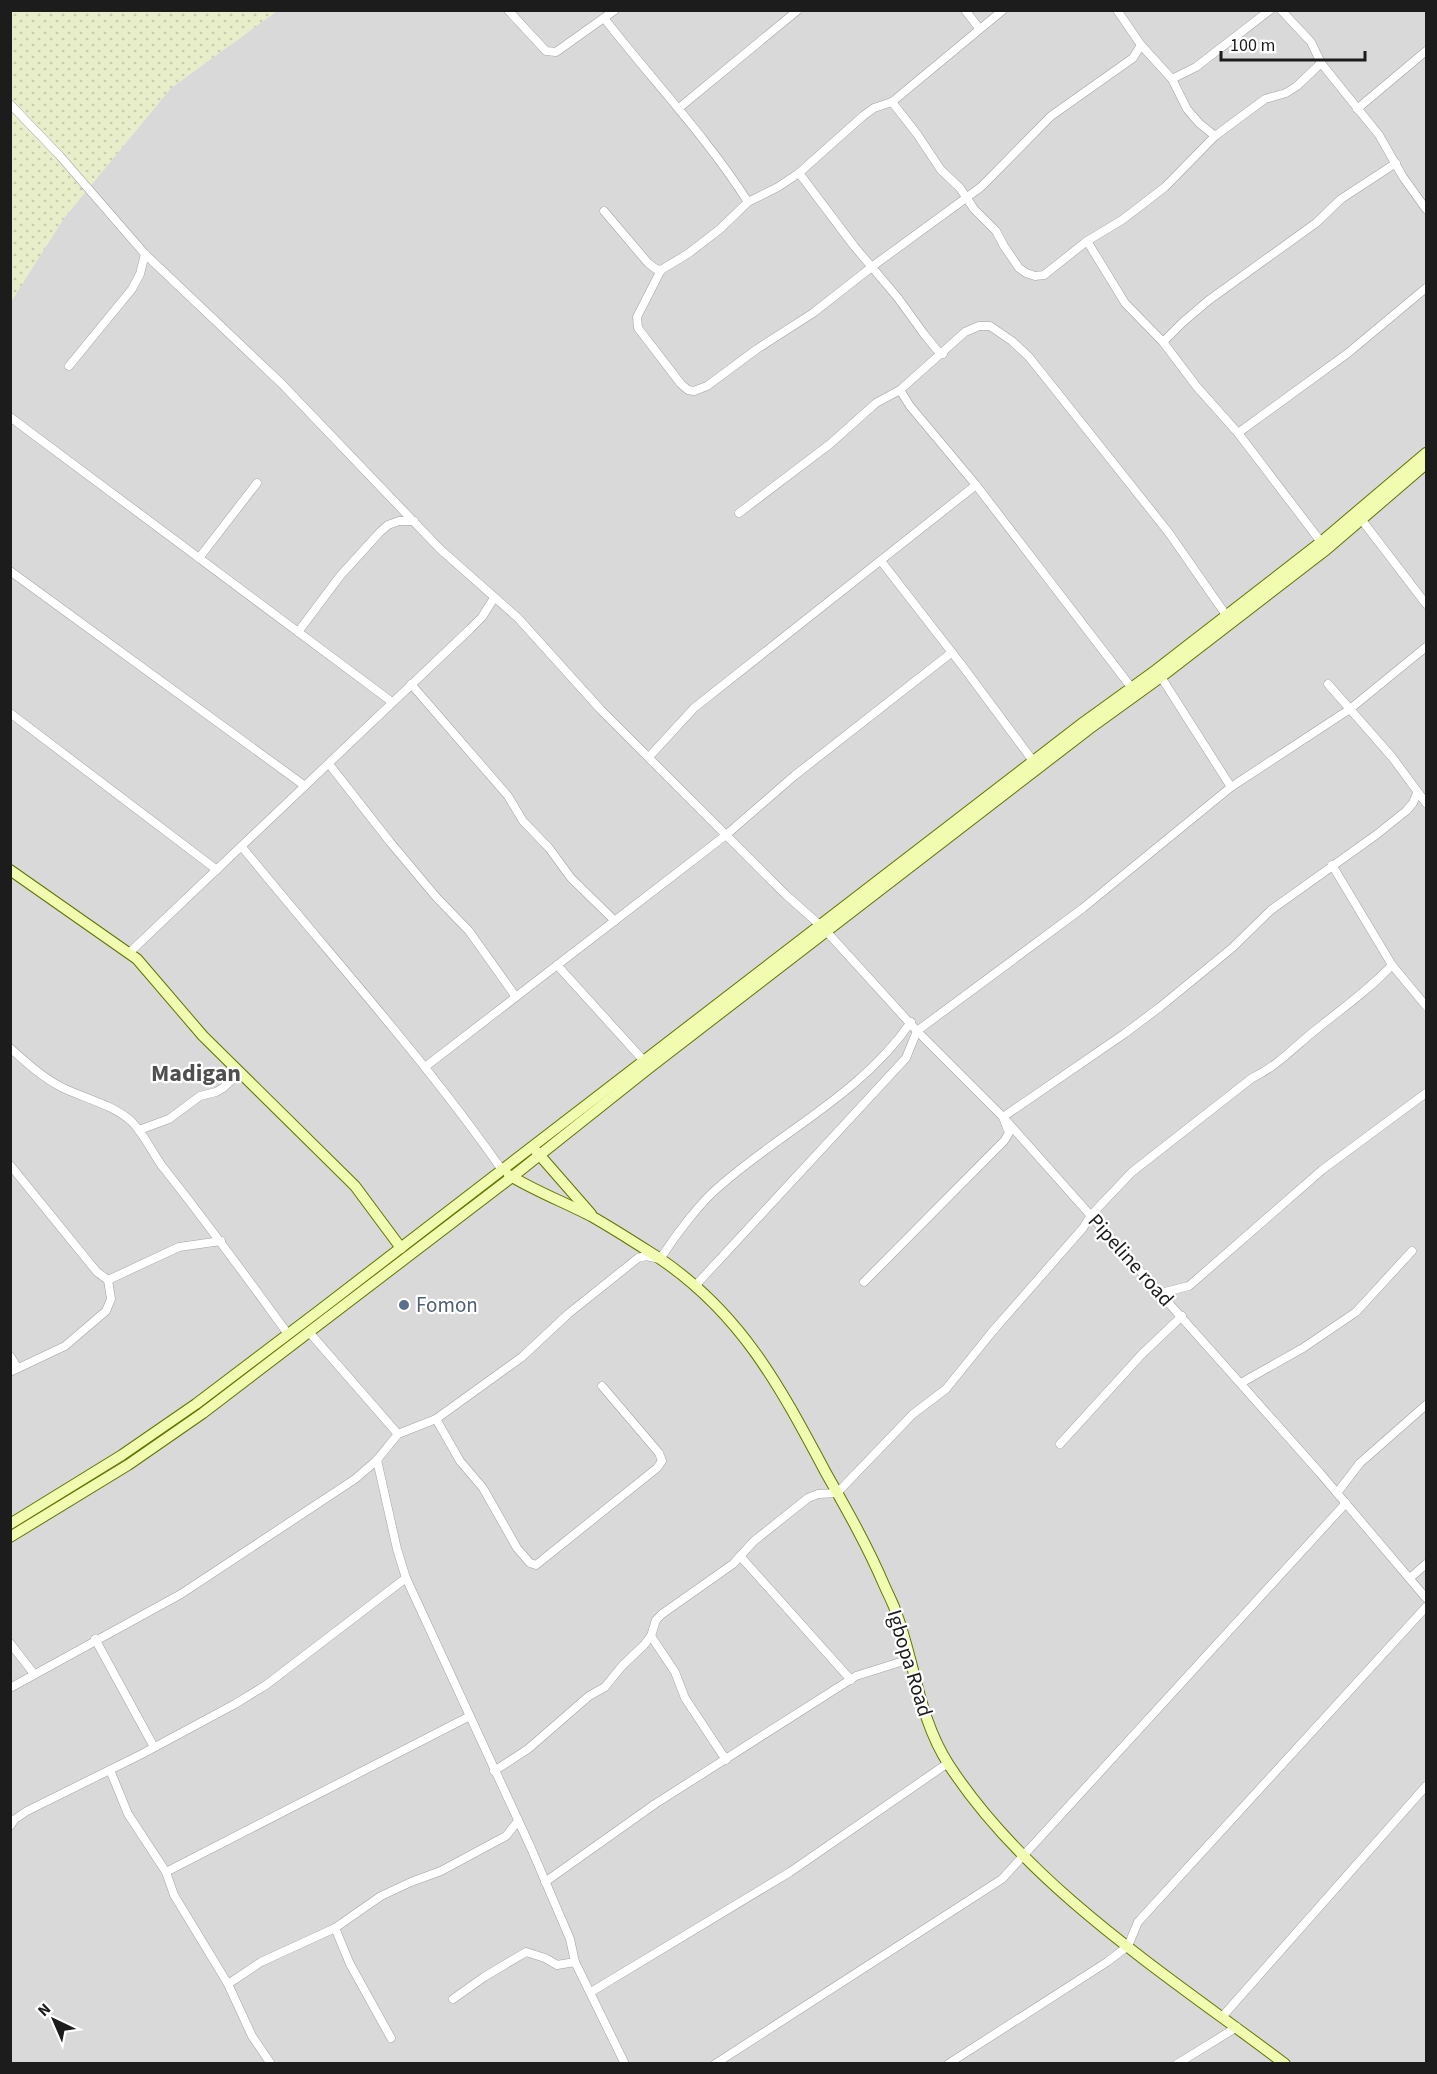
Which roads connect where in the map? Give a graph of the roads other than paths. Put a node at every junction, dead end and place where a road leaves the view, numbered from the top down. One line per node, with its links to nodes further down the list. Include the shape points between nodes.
1 (508, 10): 9 (street, via 551,52)
2 (615, 10): 9 (street)
3 (798, 10): 17 (street)
4 (965, 10): 10 (street)
5 (1003, 10): 10 (street)
6 (1117, 10): 11 (street)
7 (1270, 10): 14 (street, via 1196,67)
8 (1281, 10): 13 (street, via 1311,42)
9 (604, 18): 17 (street)
10 (980, 28): 15 (street)
11 (1141, 45): 14 (street); 22 (street, via 1134,58 1051,116 995,174)
12 (1426, 51): 18 (street)
13 (1321, 63): 18 (street); 19 (street, via 1290,91 1265,99)
14 (1172, 79): 19 (street, via 1187,109)
15 (892, 102): 21 (street, via 863,116); 22 (street, via 934,161)
16 (10, 104): 27 (street, Pipeline road)
17 (679, 108): 23 (street)
18 (1357, 109): 20 (street)
19 (1215, 136): 26 (street, via 1165,187)
20 (1396, 164): 24 (street); 31 (street, via 1341,199 1316,223 1209,300)
21 (798, 173): 23 (street); 28 (street)
22 (966, 197): 26 (street, via 1026,273 1044,275); 28 (street)
23 (748, 202): 29 (street, via 705,241)
24 (1426, 208)
25 (604, 211): 29 (street, via 648,263)
26 (1087, 241): 31 (street, via 1125,303)
27 (145, 254): 33 (street, via 132,289); 43 (street, Pipeline road, via 281,383)
28 (873, 266): 29 (street, via 813,313 694,391 681,384 638,328 637,317); 32 (street)
29 (661, 270)
30 (1426, 288): 36 (street, via 1348,353)
31 (1163, 342): 36 (street)
32 (943, 354): 34 (street); 50 (street, via 965,332 979,326 990,326 1011,341 1169,533)
33 (69, 366)
34 (900, 390): 40 (street); 41 (street, via 876,403 830,444)
35 (10, 417): 45 (street)
36 (1238, 433): 44 (street)
37 (1426, 453): 44 (main road)
38 (1426, 464): 42 (main road)
39 (257, 483): 45 (street)
40 (976, 485): 46 (street); 57 (street)
41 (739, 513)
42 (1361, 519): 49 (street); 54 (main road)
43 (414, 521): 48 (street, Pipeline road); 51 (street, via 399,521 380,532 340,576)
44 (1321, 542): 50 (main road)
45 (199, 558): 51 (street)
46 (881, 561): 53 (street); 61 (street, via 694,708)
47 (10, 571): 64 (street)
48 (494, 598): 55 (street, via 482,617); 61 (street, Pipeline road, via 518,618)
49 (1426, 604)
50 (1226, 615): 57 (main road)
51 (298, 632): 58 (street)
52 (1426, 647): 59 (street)
53 (951, 653): 62 (street); 68 (street, via 794,776)
54 (1161, 677): 65 (street); 74 (main road)
55 (411, 684): 58 (street); 73 (street, via 508,796 523,821 571,878)
56 (1328, 684): 59 (street)
57 (1131, 687): 62 (main road)
58 (392, 702): 63 (street)
59 (1350, 710): 65 (street); 66 (street, via 1392,757)
60 (10, 713): 72 (street)
61 (649, 757): 68 (street, Pipeline road)
62 (1033, 761): 74 (main road)
63 (329, 764): 64 (street); 78 (street, via 390,842 469,931)
64 (305, 786): 69 (street)
65 (1231, 787): 81 (street, via 1083,908)
66 (1417, 793): 67 (street); 70 (street, via 1406,812)
67 (1426, 803)
68 (726, 836): 73 (street); 74 (street, Pipeline road)
69 (242, 847): 72 (street); 84 (street)
70 (1332, 865): 77 (street); 87 (street, via 1271,910 1232,948 1142,1020)
71 (10, 870): 75 (main road)
72 (217, 870): 75 (street)
73 (615, 921): 76 (street)
74 (824, 929): 80 (street, Pipeline road); 83 (main road); 89 (main road, via 649,1068)
75 (129, 952): 85 (main road)
76 (557, 965): 78 (street); 83 (street)
77 (1392, 965): 79 (street); 93 (street, via 1282,1060 1252,1078 1132,1172)
78 (516, 997): 84 (street)
79 (1426, 1006)
80 (911, 1023): 81 (street, Pipeline road); 98 (street, via 865,1076 719,1186)
81 (917, 1031): 87 (street, Pipeline road); 101 (street, via 906,1058)
82 (10, 1047): 88 (street, via 59,1086 119,1113)
83 (644, 1061): 89 (main road)
84 (425, 1067): 91 (street)
85 (240, 1072): 88 (street, via 223,1088 200,1096 169,1119); 96 (main road, via 354,1186)
86 (1426, 1093): 102 (street, via 1322,1170 1189,1286)
87 (1003, 1117): 93 (street, Pipeline road); 100 (street, via 1009,1133 1004,1141)
88 (139, 1130): 95 (street, via 153,1155)
89 (536, 1150): 91 (main road); 92 (main road); 94 (main road)
90 (10, 1165): 99 (street, via 97,1272)
91 (502, 1170): 92 (main road); 96 (main road)
92 (512, 1178): 94 (main road); 104 (main road)
93 (1091, 1215): 102 (street, Pipeline road); 115 (street, via 946,1389 877,1449)
94 (593, 1218): 98 (main road, Igbopa Road)
95 (221, 1241): 99 (street, via 178,1247); 105 (street)
96 (401, 1248): 105 (main road)
97 (1412, 1251): 108 (street, via 1356,1312)
98 (660, 1259): 101 (main road, Igbopa Road); 111 (street, via 638,1258 522,1357)
99 (108, 1280): 107 (street, via 111,1299 106,1311 65,1346)
100 (864, 1282)
101 (695, 1286): 115 (main road, Igbopa Road, via 744,1336 795,1415)
102 (1161, 1293): 103 (street, Pipeline road)
103 (1182, 1316): 108 (street, Pipeline road); 113 (street)
104 (309, 1332): 112 (street); 119 (main road, via 138,1459)
105 (288, 1334): 118 (main road, via 122,1455)
106 (10, 1356): 107 (street)
107 (14, 1370)
108 (1241, 1383): 116 (street, Pipeline road)
109 (602, 1386): 111 (street, via 662,1461 536,1564 530,1563 517,1548 483,1488 460,1461)
110 (1426, 1405): 116 (street, via 1360,1463)
111 (436, 1419): 112 (street)
112 (398, 1434): 114 (street)
113 (1060, 1444)
114 (377, 1460): 122 (street); 127 (street, via 355,1479 181,1594)
115 (837, 1493): 120 (street, via 808,1498); 129 (main road, Igbopa Road, via 873,1559 897,1615)
116 (1337, 1493): 117 (street, Pipeline road)
117 (1346, 1503): 123 (street, Pipeline road); 142 (street)
118 (10, 1524)
119 (10, 1537)
120 (740, 1556): 126 (street, via 662,1614); 131 (street)
121 (1426, 1564): 123 (street)
122 (406, 1578): 133 (street); 134 (street, via 266,1685)
123 (1410, 1578): 124 (street, Pipeline road)
124 (1426, 1598)
125 (1426, 1606): 146 (street, via 1138,1922)
126 (651, 1636): 135 (street); 138 (street, via 605,1687)
127 (95, 1640): 130 (street); 134 (street)
128 (10, 1642): 130 (street)
129 (910, 1659): 131 (street); 136 (main road, Igbopa Road, via 929,1727)
130 (34, 1674): 132 (street)
131 (851, 1680): 135 (street)
132 (10, 1688)
133 (470, 1716): 138 (street); 143 (street)
134 (154, 1748): 137 (street)
135 (726, 1760): 144 (street, via 655,1804)
136 (948, 1763): 142 (main road, Igbopa Road, via 988,1819); 149 (street, via 790,1872)
137 (110, 1770): 141 (street, via 27,1810); 143 (street, via 128,1814)
138 (494, 1771): 140 (street)
139 (1426, 1786): 151 (street)
140 (518, 1821): 144 (street); 145 (street, via 506,1836 441,1871 381,1896)
141 (10, 1826)
142 (1023, 1857): 146 (main road, Igbopa Road); 156 (street, via 1002,1879)
143 (166, 1872): 148 (street, via 174,1895)
144 (545, 1882): 147 (street, via 570,1939)
145 (335, 1928): 148 (street, via 261,1962); 153 (street)
146 (1128, 1946): 151 (main road, Igbopa Road); 157 (street)
147 (575, 1962): 149 (street); 150 (street, via 557,1965 526,1952)
148 (228, 1984): 154 (street, via 252,2036)
149 (591, 1992): 155 (street)
150 (453, 1999)
151 (1222, 2017): 152 (main road, Igbopa Road)
152 (1237, 2027): 158 (street); 159 (main road, Igbopa Road)
153 (391, 2038)
154 (271, 2064)
155 (625, 2064)
156 (716, 2064)
157 (948, 2064)
158 (1177, 2064)
159 (1285, 2064)

